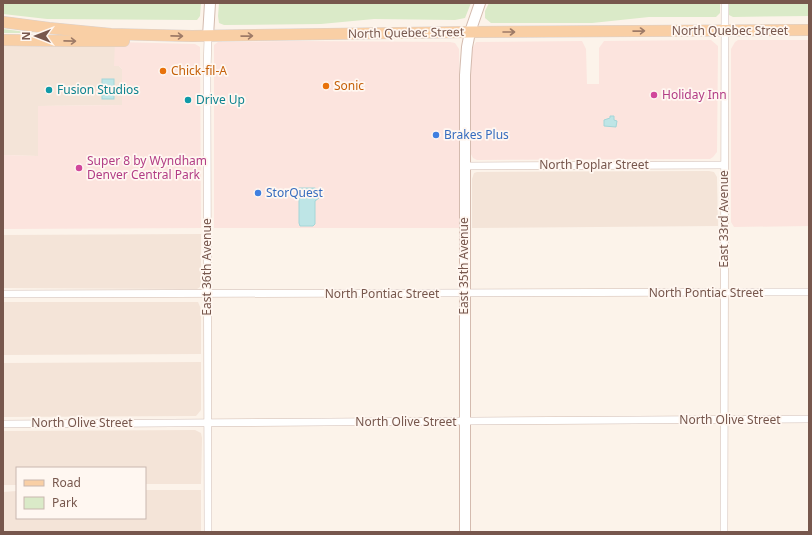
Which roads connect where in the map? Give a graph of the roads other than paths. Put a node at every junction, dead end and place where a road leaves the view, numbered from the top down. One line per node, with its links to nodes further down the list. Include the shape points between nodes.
1 (210, 3): 9 (street, East 36th Avenue)
2 (480, 3): 7 (street, East 35th Avenue)
3 (724, 3): 5 (street, East 33rd Avenue)
4 (3, 22): 8 (main road, North Quebec Street)
5 (724, 30): 6 (main road, North Quebec Street); 7 (main road, North Quebec Street, one-way to 5); 11 (street, East 33rd Avenue)
6 (809, 30)
7 (470, 32): 9 (main road, North Quebec Street, one-way to 7); 12 (street, East 35th Avenue, via 465,75)
8 (146, 35): 9 (main road, North Quebec Street, one-way to 9); 10 (main road, one-way to 8, via 109,41)
9 (208, 36): 16 (street, East 36th Avenue)
10 (3, 40)
11 (724, 164): 12 (street, North Poplar Street); 14 (street, East 33rd Avenue)
12 (465, 166): 17 (street, East 35th Avenue)
13 (809, 292): 14 (street, North Pontiac Street)
14 (724, 293): 17 (street, North Pontiac Street); 19 (street, East 33rd Avenue)
15 (3, 294): 16 (street, North Pontiac Street)
16 (207, 294): 17 (street, North Pontiac Street); 21 (street, East 36th Avenue)
17 (464, 294): 20 (street, East 35th Avenue)
18 (809, 419): 19 (street, North Olive Street)
19 (724, 420): 20 (street, North Olive Street); 25 (street, East 33rd Avenue)
20 (465, 421): 21 (street, North Olive Street); 24 (street, East 35th Avenue)
21 (208, 422): 22 (street, North Olive Street); 23 (street, East 36th Avenue)
22 (3, 424)
23 (208, 532)
24 (465, 532)
25 (724, 532)

